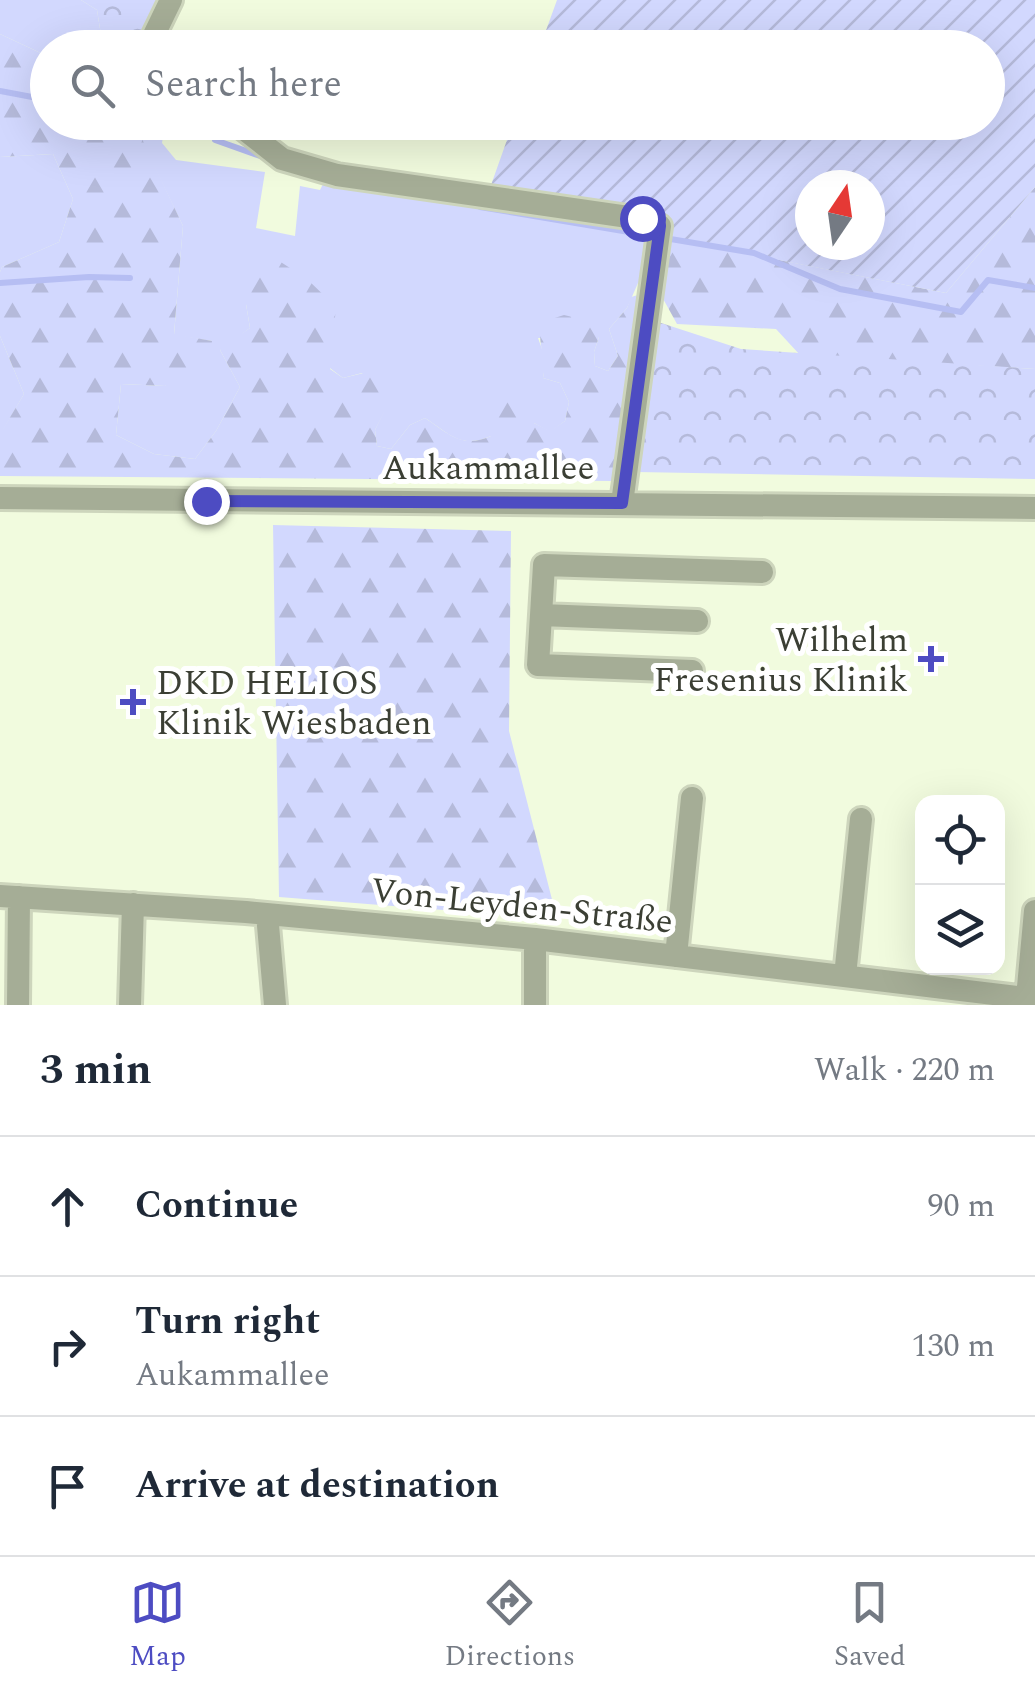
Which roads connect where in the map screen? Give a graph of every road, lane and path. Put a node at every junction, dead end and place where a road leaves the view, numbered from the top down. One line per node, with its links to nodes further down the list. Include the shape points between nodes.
1 (171, 0): 2 (street)
2 (156, 30)
3 (257, 140): 5 (street, via 282,159 337,174 642,218 660,226)
4 (0, 498): 5 (street, Aukammallee)
5 (622, 503): 6 (street, Aukammallee)
6 (1035, 508)
7 (762, 572): 8 (street, via 544,565)
8 (541, 615): 9 (street); 10 (street, via 538,665)
9 (697, 622)
10 (692, 671)
11 (692, 798): 18 (street)
12 (861, 819): 19 (street)
13 (10, 896): 14 (street, Von-Leyden-Straße); 21 (street)
14 (133, 904): 16 (street, Von-Leyden-Straße); 22 (street)
15 (1035, 911): 20 (street)
16 (267, 914): 17 (street, Von-Leyden-Straße); 23 (street)
17 (535, 939): 18 (street, Von-Leyden-Straße); 24 (street)
18 (676, 956): 19 (street, Von-Leyden-Straße)
19 (845, 976): 20 (street, Von-Leyden-Straße)
20 (1031, 999)
21 (18, 1005)
22 (130, 1005)
23 (276, 1005)
24 (534, 1005)

